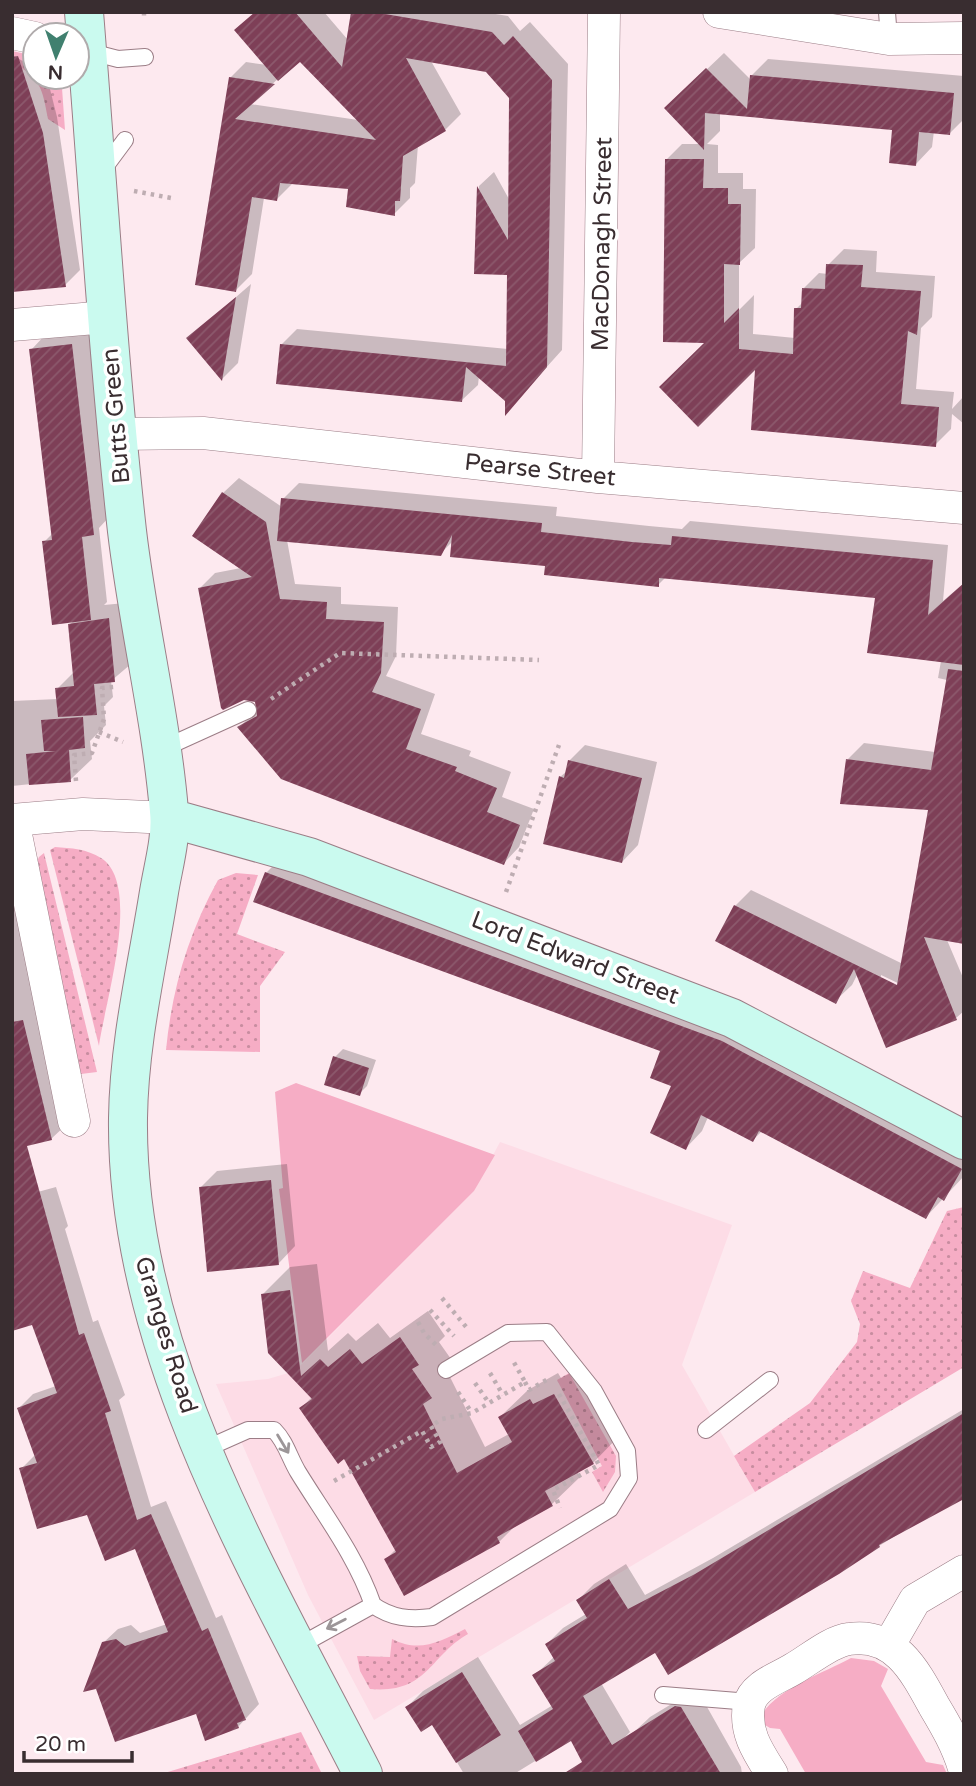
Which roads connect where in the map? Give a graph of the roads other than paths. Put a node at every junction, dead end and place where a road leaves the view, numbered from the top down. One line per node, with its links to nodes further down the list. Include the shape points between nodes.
1 (604, 12): 13 (street, MacDonagh Street)
2 (719, 12): 3 (street)
3 (888, 26): 4 (street)
4 (964, 37)
5 (91, 52): 6 (lane, via 118,59)
6 (145, 57)
7 (87, 91): 9 (street, Butts Green)
8 (124, 140): 9 (lane)
9 (97, 179): 10 (street, Butts Green)
10 (107, 317): 11 (street); 12 (street, Butts Green)
11 (12, 325)
12 (117, 434): 13 (street, Pearse Street, via 203,433); 16 (street, Butts Green, via 128,538)
13 (598, 477): 14 (street, Pearse Street)
14 (964, 508)
15 (247, 710): 16 (lane)
16 (162, 749): 17 (street, Butts Green)
17 (170, 818): 18 (street, via 83,814); 20 (street, Lord Edward Street, via 309,857 732,1017); 24 (street, Granges Road, via 133,1049 130,1149 146,1286)
18 (13, 820): 19 (street)
19 (74, 1121)
20 (964, 1140)
21 (446, 1370): 26 (lane, via 508,1333 547,1332 594,1391 627,1451 628,1478 610,1509 432,1617 395,1616)
22 (770, 1380): 23 (lane)
23 (706, 1430)
24 (203, 1450): 26 (lane, one-way to 26, via 248,1430 274,1430 360,1570); 28 (street, Granges Road)
25 (964, 1571): 27 (street, via 915,1600)
26 (373, 1605): 28 (lane, one-way to 28)
27 (889, 1645): 30 (street, via 872,1638 846,1639 760,1688); 31 (street, via 911,1665 958,1748)
28 (296, 1647): 32 (street, Granges Road)
29 (663, 1695): 30 (lane)
30 (750, 1702): 33 (street, via 748,1724 755,1747)
31 (964, 1768)
32 (363, 1774)
33 (772, 1774)

